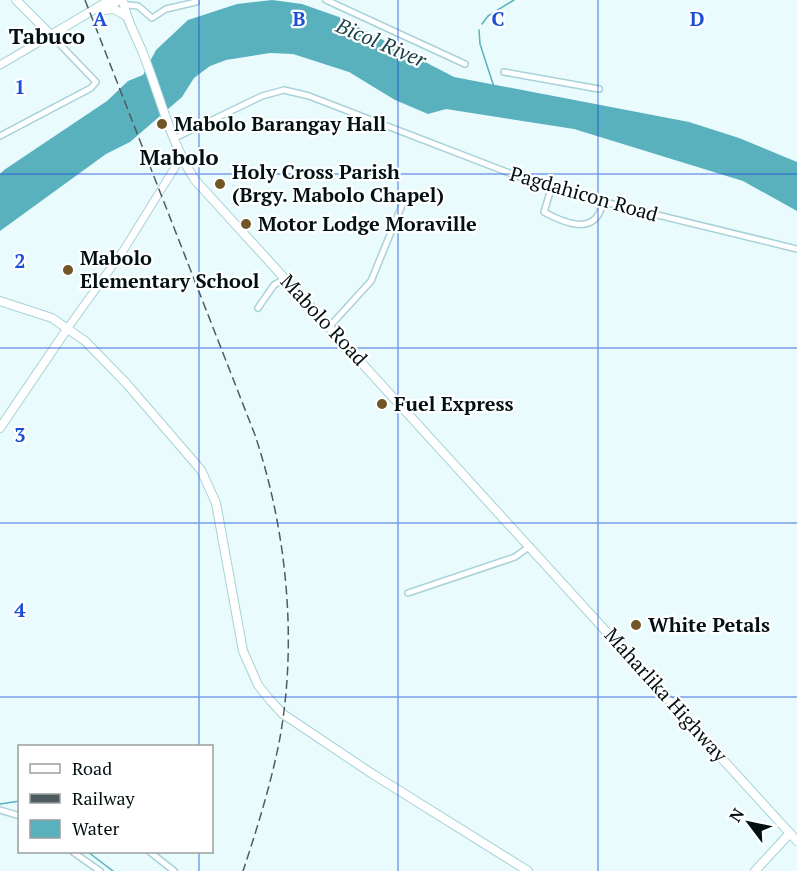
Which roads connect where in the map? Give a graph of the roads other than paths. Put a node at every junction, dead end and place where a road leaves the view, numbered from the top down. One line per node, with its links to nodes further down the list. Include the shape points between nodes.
1 (16, 0): 7 (main road)
2 (326, 0): 9 (street)
3 (124, 1): 4 (street, via 152,18 166,9); 5 (main road); 6 (highway, Mabolo Road); 8 (highway, Mabolo Road)
4 (196, 2)
5 (108, 3): 6 (highway); 7 (main road)
6 (126, 16): 8 (highway, Mabolo Road)
7 (51, 35): 10 (street); 13 (street, via 96,82)
8 (136, 36): 14 (highway, Mabolo Road)
9 (465, 64)
10 (0, 65)
11 (504, 72): 12 (street)
12 (599, 89)
13 (0, 136)
14 (175, 138): 15 (highway, Mabolo Road); 16 (street, Pagdahicon Road, via 262,96 284,90 309,96)
15 (182, 156): 20 (highway, Mabolo Road, via 195,180); 24 (street, via 123,251)
16 (551, 189): 17 (street, Pagdahicon Road); 17 (street, via 544,212 567,225 596,219 602,212)
17 (603, 200): 19 (street, Pagdahicon Road)
18 (403, 203): 23 (street, via 370,281)
19 (797, 249)
20 (286, 278): 22 (street, via 274,285); 23 (highway, Mabolo Road)
21 (0, 301): 24 (main road, via 52,318)
22 (258, 308)
23 (330, 326): 26 (highway, Mabolo Road)
24 (67, 329): 25 (main road); 36 (main road, via 105,360 201,470 216,502 243,651 258,685 270,700 283,714 371,773)
25 (0, 428)
26 (532, 548): 27 (street); 30 (highway, Maharlika Highway)
27 (408, 593)
28 (0, 810): 29 (street)
29 (18, 815)
30 (790, 833): 31 (highway, Maharlika Highway); 37 (main road)
31 (797, 841)
32 (74, 853): 34 (street)
33 (151, 853): 35 (street)
34 (100, 871)
35 (174, 871)
36 (528, 871)
37 (755, 871)

